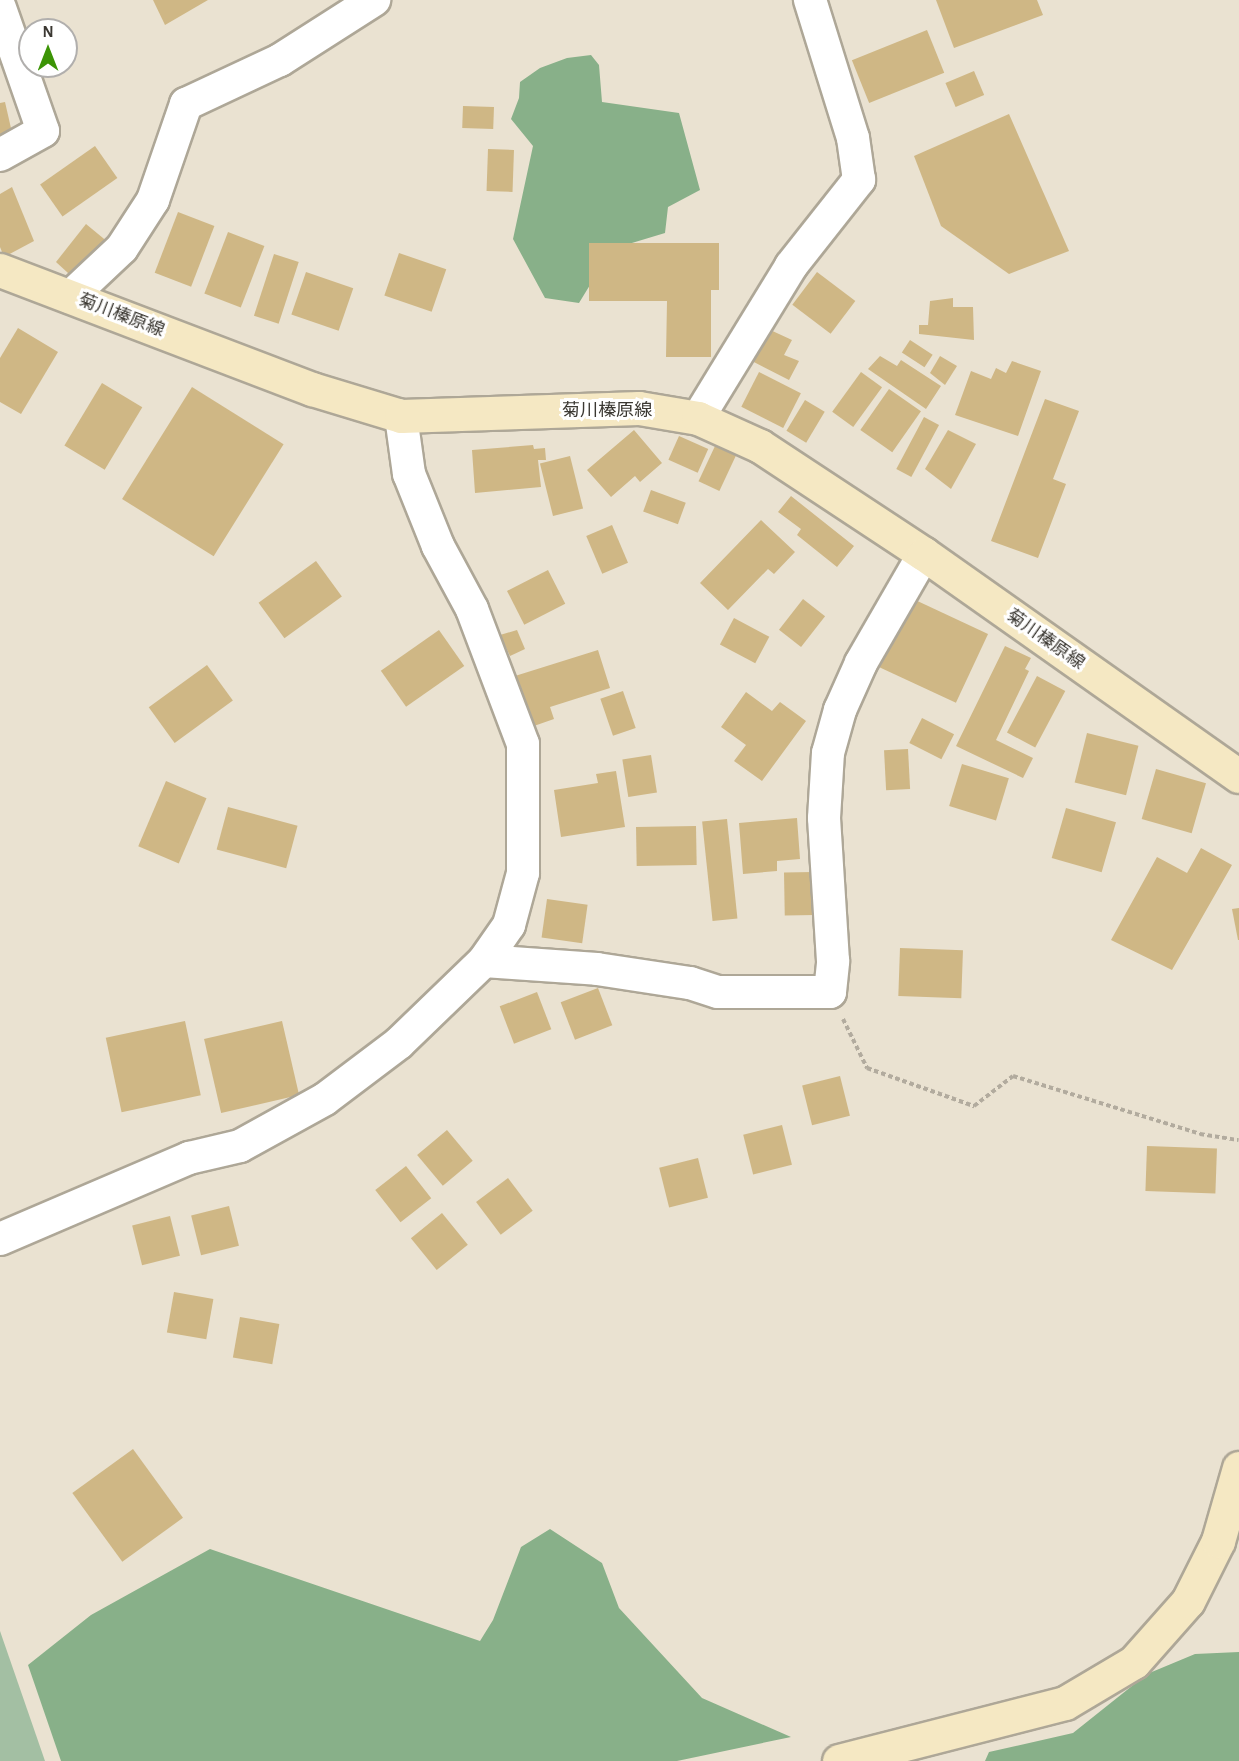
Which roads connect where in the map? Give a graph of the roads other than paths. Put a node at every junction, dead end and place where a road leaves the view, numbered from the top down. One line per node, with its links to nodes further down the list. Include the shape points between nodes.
1 (374, 0): 6 (street, via 280,60 186,104 153,200 122,248)
2 (810, 0): 8 (street, via 853,138 859,180 791,266)
3 (0, 8): 4 (street, via 43,131)
4 (0, 155)
5 (0, 270): 6 (main road, 菊川榛原線)
6 (70, 297): 7 (main road, 菊川榛原線, via 312,389)
7 (401, 416): 8 (main road, 菊川榛原線, via 639,408); 11 (street, via 409,474 438,546 472,609 523,744 523,873 509,925)
8 (698, 417): 9 (main road, 菊川榛原線, via 760,446)
9 (924, 555): 10 (main road, 菊川榛原線); 11 (street, via 861,663 840,711 828,753 824,818 833,961 830,992 718,992 690,983 597,969)
10 (1239, 776)
11 (484, 961): 12 (street, via 399,1043 325,1099 240,1146 189,1158)
12 (0, 1239)
13 (1239, 1468): 14 (main road, via 1218,1541 1188,1601 1134,1662 1065,1702)
14 (839, 1761)

